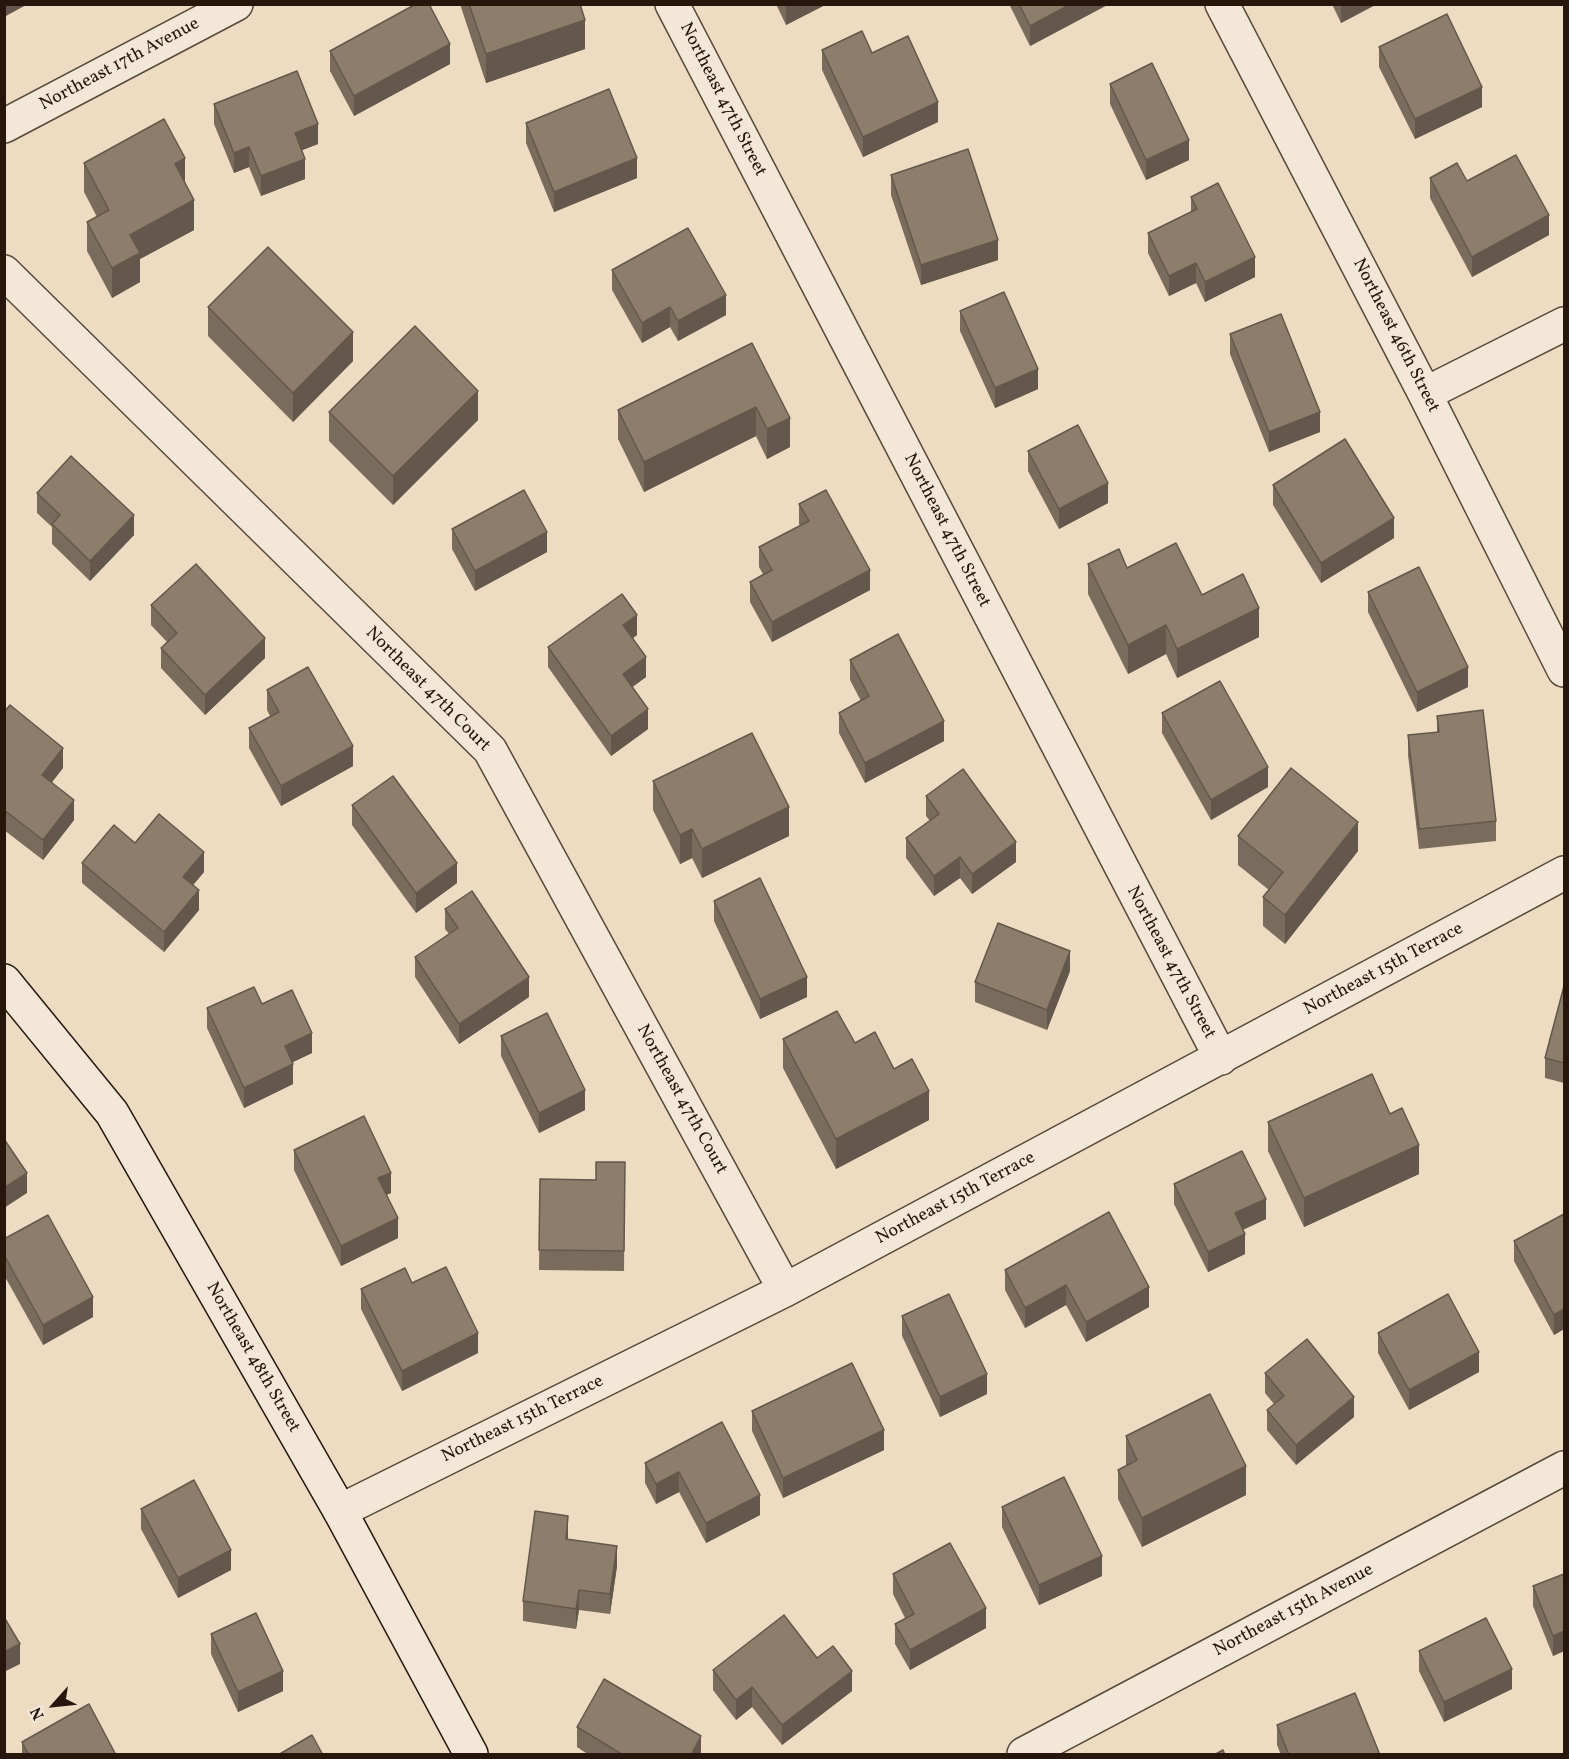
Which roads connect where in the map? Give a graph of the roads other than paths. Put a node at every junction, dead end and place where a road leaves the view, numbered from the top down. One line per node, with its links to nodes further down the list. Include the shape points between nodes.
1 (236, 4): 4 (street, Northeast 17th Avenue)
2 (672, 4): 11 (street, Northeast 47th Street)
3 (1222, 4): 7 (street, Northeast 46th Street)
4 (4, 126)
5 (4, 272): 12 (street, Northeast 47th Court, via 490,750)
6 (1564, 324): 7 (street)
7 (1425, 394): 8 (street, Northeast 46th Street)
8 (1564, 670)
9 (1564, 873): 11 (street, Northeast 15th Terrace)
10 (4, 981): 14 (street, Northeast 48th Street, via 112,1113)
11 (1221, 1058): 12 (street, Northeast 15th Terrace)
12 (785, 1290): 14 (street, Northeast 15th Terrace)
13 (1564, 1468): 16 (street, Northeast 15th Avenue)
14 (340, 1511): 15 (street, Northeast 48th Street)
15 (471, 1755)
16 (1024, 1755)

